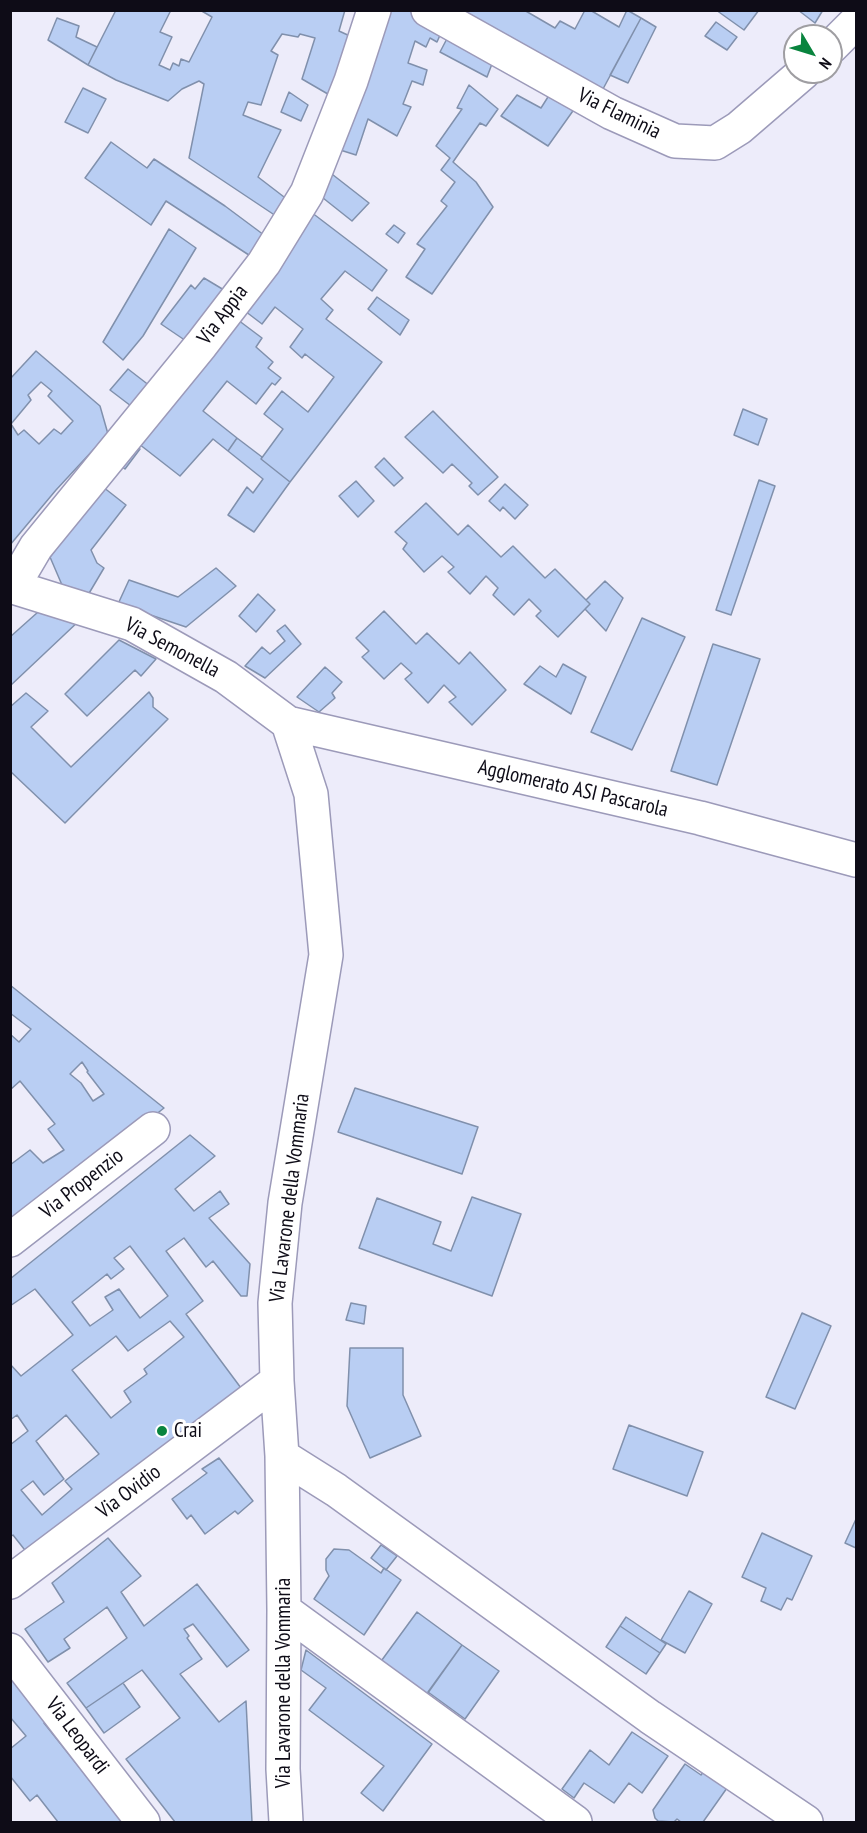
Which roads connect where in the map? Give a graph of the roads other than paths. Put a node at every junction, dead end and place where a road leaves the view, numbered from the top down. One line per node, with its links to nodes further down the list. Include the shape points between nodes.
1 (374, 10): 6 (street, Via Appia, via 307,193 264,262 36,547)
2 (428, 10): 5 (street, Via Flaminia, via 612,113 675,141 715,143 739,128)
3 (856, 22): 4 (street)
4 (843, 35)
5 (790, 84)
6 (12, 586): 7 (street, Via Semonella, via 132,624 226,677)
7 (288, 723): 8 (street, Agglomerato ASI Pascarola, via 700,818); 11 (street, Via Lavarone della Vommaria, via 311,794 326,955 285,1203 275,1303)
8 (856, 860)
9 (153, 1129): 10 (street, Via Propenzio)
10 (10, 1240)
11 (277, 1381): 12 (street, Via Lavarone della Vommaria); 13 (street, Via Ovidio)
12 (282, 1456): 14 (street, Via Lavarone della Vommaria); 19 (street, via 336,1490 650,1717)
13 (10, 1582)
14 (284, 1610): 17 (street, Via Lavarone della Vommaria); 18 (street)
15 (10, 1650): 16 (street, Via Leopardi)
16 (143, 1822)
17 (286, 1822)
18 (575, 1822)
19 (806, 1822)

